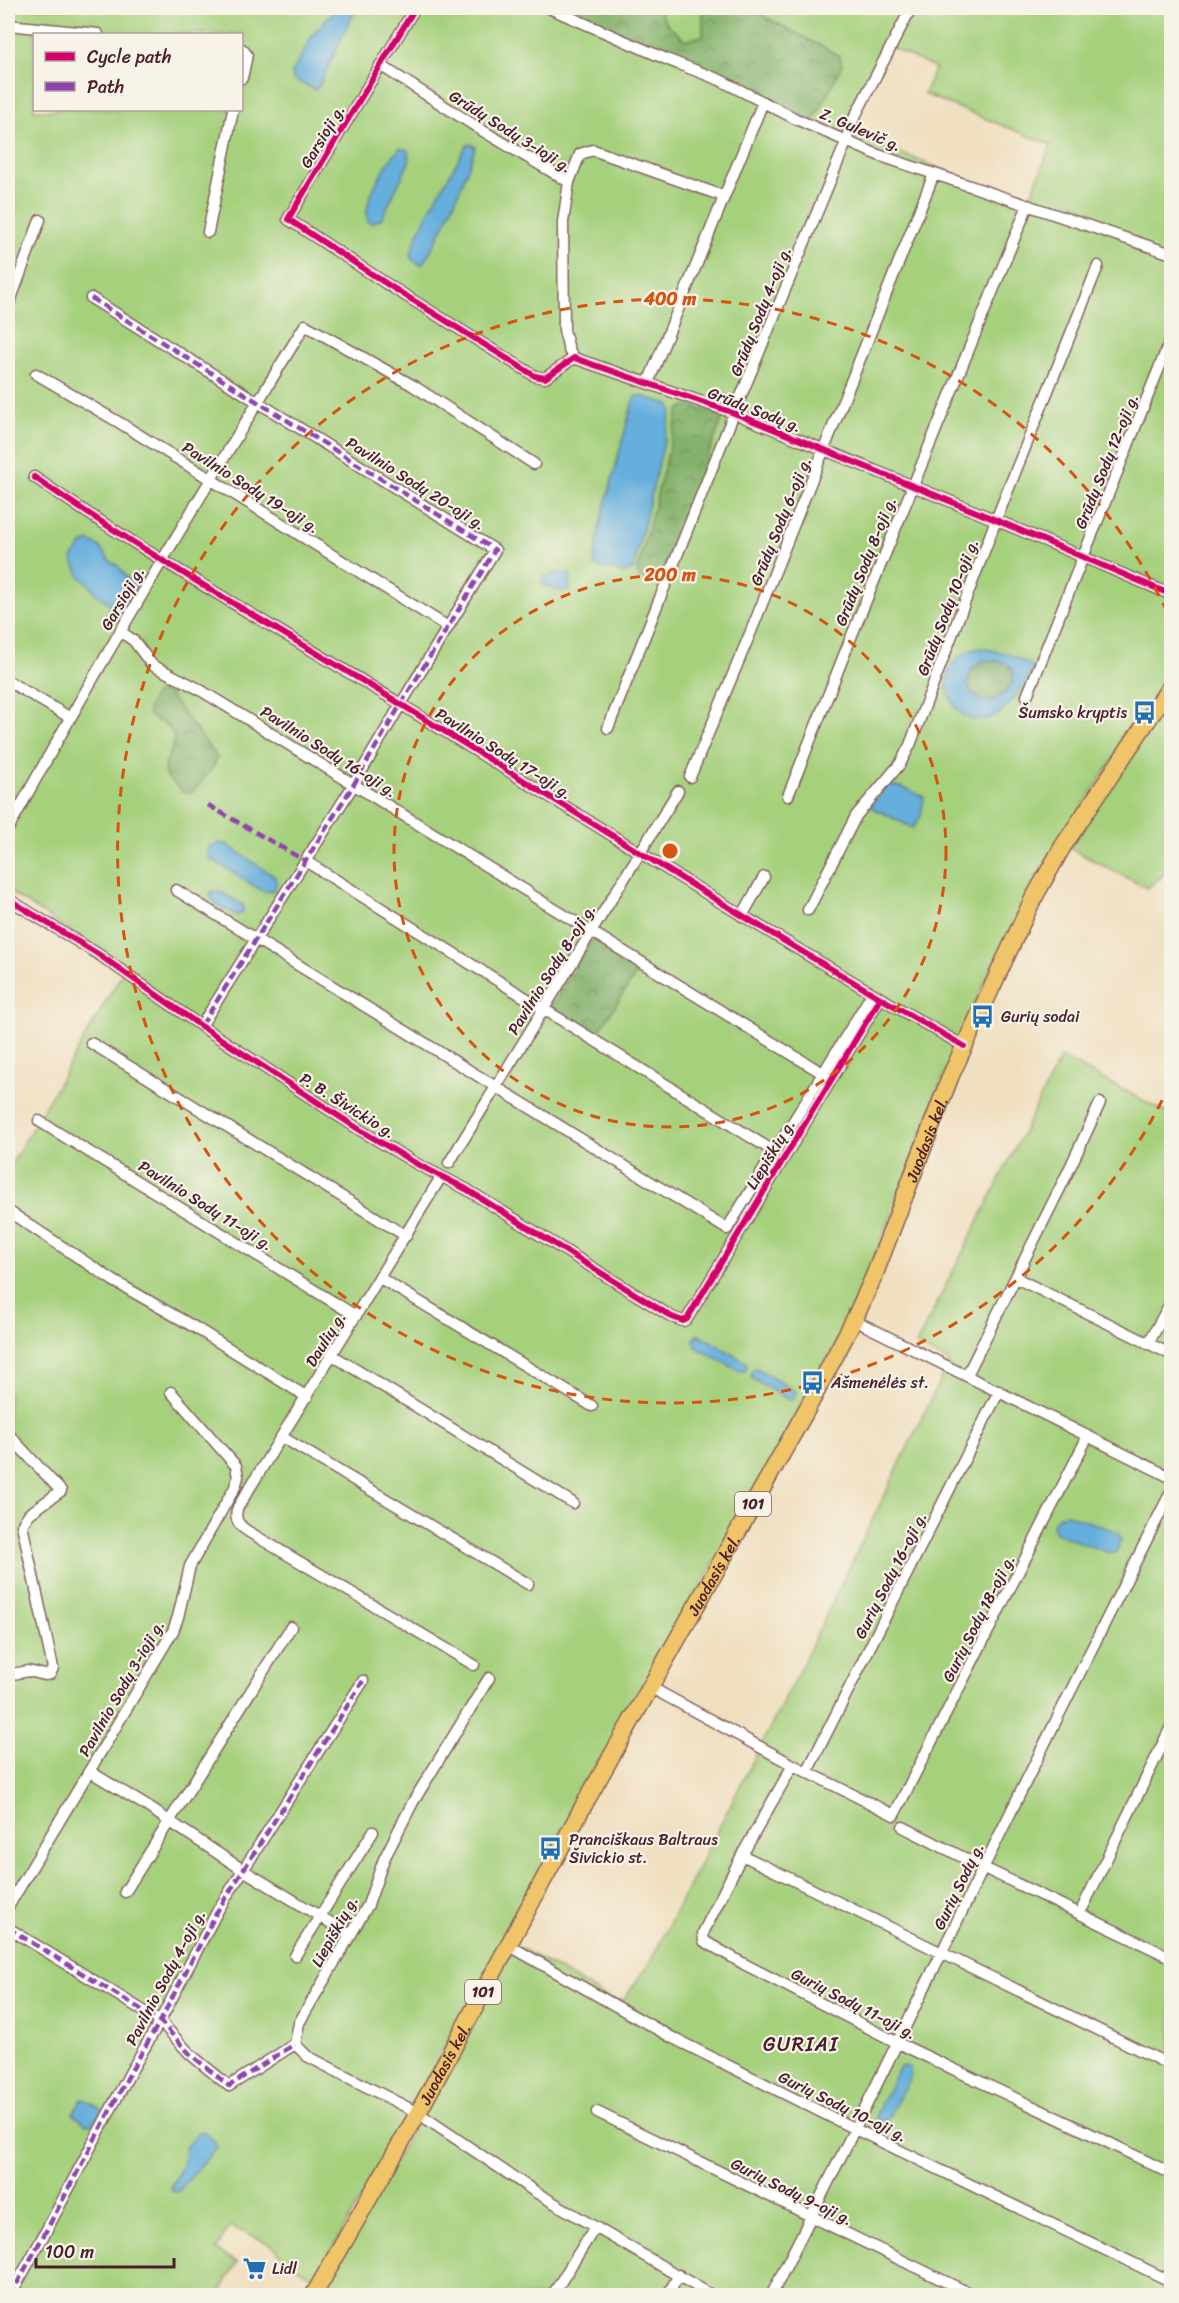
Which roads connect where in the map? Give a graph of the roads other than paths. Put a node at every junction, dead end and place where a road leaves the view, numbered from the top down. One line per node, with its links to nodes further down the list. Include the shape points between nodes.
1 (415, 8): 7 (street, Garsioji g.)
2 (549, 8): 9 (street, Z. Gulevič g.)
3 (911, 8): 11 (street, Grūdų Sodų 4-oji g., via 849,128)
4 (8, 25): 5 (street)
5 (88, 33)
6 (243, 50): 8 (street, via 247,55)
7 (380, 65): 13 (street, Grūdų Sodų 3-ioji g.); 23 (street, Garsioji g., via 288,219 535,376 545,378)
8 (243, 73)
9 (763, 102): 11 (street, Z. Gulevič g.); 14 (street)
10 (233, 111): 17 (street)
11 (847, 140): 12 (street, Z. Gulevič g.); 27 (street, Grūdų Sodų 4-oji g.)
12 (934, 174): 15 (street, Z. Gulevič g.); 28 (street, Grūdų Sodų 6-oji g.)
13 (569, 182): 14 (street, via 580,154 593,150); 23 (street, Grūdų Sodų 3-ioji g., via 563,222 564,330)
14 (723, 196): 25 (street)
15 (1028, 205): 18 (street, Z. Gulevič g.); 32 (street, Grūdų Sodų 8-oji g.)
16 (40, 220): 21 (street)
17 (208, 232)
18 (1172, 254)
19 (1098, 266): 33 (street, Grūdų Sodų 10-oji g.)
20 (91, 297): 26 (street, Pavilnio Sodų 20-oji g.)
21 (8, 307)
22 (1172, 336): 34 (street, Grūdų Sodų 12-oji g.)
23 (574, 358): 25 (street, Grūdų Sodų g.)
24 (36, 374): 31 (street, Pavilnio Sodų 19-oji g.)
25 (648, 383): 27 (street, Grūdų Sodų g.)
26 (258, 402): 29 (street, Garsioji g., via 306,325 412,385); 31 (street, Garsioji g.); 38 (street, Pavilnio Sodų 20-oji g., via 495,550)
27 (734, 413): 28 (street, Grūdų Sodų g.); 45 (street, Grūdų Sodų 4-oji g.)
28 (824, 451): 32 (street, Grūdų Sodų g.); 46 (street, Grūdų Sodų 6-oji g.)
29 (534, 464)
30 (34, 477): 35 (street, Pavilnio Sodų 17-oji g.)
31 (209, 479): 35 (street, Garsioji g.); 38 (street, Pavilnio Sodų 19-oji g.)
32 (912, 487): 33 (street, Grūdų Sodų g.); 49 (street, Grūdų Sodų 8-oji g.)
33 (996, 520): 34 (street, Grūdų Sodų g.); 56 (street, Grūdų Sodų 10-oji g., via 905,756 856,816)
34 (1083, 557): 37 (street, Grūdų Sodų g.); 42 (street, Grūdų Sodų 12-oji g.)
35 (162, 559): 39 (street, Garsioji g.); 43 (street, Pavilnio Sodų 17-oji g.)
36 (1172, 581): 37 (street)
37 (1169, 594)
38 (448, 627): 43 (street, Pavilnio Sodų 20-oji g.)
39 (120, 631): 44 (street, Garsioji g.); 47 (street, Pavilnio Sodų 16-oji g., via 134,641 152,665 197,688)
40 (8, 681): 44 (street)
41 (1172, 684): 64 (main road, Juodasis kel. / 101, via 1045,876)
42 (1027, 696)
43 (401, 704): 47 (street, Pavilnio Sodų 20-oji g.); 51 (street, Pavilnio Sodų 17-oji g.)
44 (69, 717): 50 (street, Garsioji g.)
45 (608, 728)
46 (690, 777)
47 (354, 784): 52 (street, Pavilnio Sodų 20-oji g.); 58 (street, Pavilnio Sodų 16-oji g.)
48 (678, 791): 51 (street, Pavilnio Sodų 8-oji g.)
49 (788, 796)
50 (8, 829)
51 (640, 854): 57 (street, Pavilnio Sodų 17-oji g.); 58 (street, Pavilnio Sodų 8-oji g.)
52 (307, 862): 59 (street, Pavilnio Sodų 20-oji g.); 61 (street)
53 (764, 877): 57 (street)
54 (176, 890): 59 (street)
55 (8, 899): 62 (street, P. B. Šivickio g., via 98,954)
56 (808, 910)
57 (742, 916): 60 (street, Pavilnio Sodų 17-oji g.)
58 (592, 932): 61 (street, Pavilnio Sodų 8-oji g.); 65 (street, Pavilnio Sodų 16-oji g.)
59 (257, 939): 62 (street, Pavilnio Sodų 20-oji g.); 66 (street)
60 (876, 996): 64 (street, Pavilnio Sodų 17-oji g.); 65 (street); 79 (street, Liepiškių g., via 687,1319)
61 (544, 1010): 66 (street, Pavilnio Sodų 8-oji g.); 69 (street)
62 (201, 1026): 71 (street, P. B. Šivickio g., via 360,1130)
63 (91, 1043): 73 (street)
64 (964, 1046): 78 (main road, Juodasis kel. / 101)
65 (824, 1074): 69 (street)
66 (496, 1087): 69 (street, via 727,1229); 70 (street, Pavilnio Sodų 8-oji g.)
67 (1100, 1103): 75 (street)
68 (39, 1121): 77 (street, Pavilnio Sodų 11-oji g.)
69 (775, 1152)
70 (449, 1163)
71 (441, 1177): 73 (street, Daulių g.); 79 (street, P. B. Šivickio g.)
72 (8, 1211): 86 (street, via 114,1281)
73 (406, 1236): 74 (street, Daulių g.)
74 (380, 1278): 77 (street, Daulių g.); 87 (street)
75 (1016, 1278): 80 (street); 83 (street)
76 (1172, 1300): 80 (street)
77 (356, 1317): 81 (street, Daulių g.)
78 (854, 1320): 83 (street); 100 (main road, Juodasis kel. / 101)
79 (682, 1321)
80 (1148, 1344): 82 (street)
81 (332, 1355): 86 (street, Daulių g.); 93 (street)
82 (1172, 1355)
83 (967, 1375): 84 (street)
84 (999, 1391): 89 (street); 104 (street, Gurių Sodų 16-oji g.)
85 (171, 1392): 103 (street, Pavilnio Sodų 3-ioji g., via 236,1466 238,1477 229,1501 190,1566 173,1631)
86 (307, 1397): 90 (street, Daulių g.)
87 (592, 1406)
88 (8, 1434): 97 (street, via 61,1491 29,1514 22,1525 53,1668 45,1675 28,1671)
89 (1088, 1436): 91 (street); 104 (street, Gurių Sodų 18-oji g., via 894,1815)
90 (282, 1437): 94 (street); 96 (street, Daulių g., via 238,1508 239,1525)
91 (1172, 1478)
92 (1172, 1490): 109 (street, Gurių Sodų g.)
93 (573, 1503)
94 (528, 1584)
95 (291, 1627): 105 (street)
96 (474, 1665)
97 (8, 1675)
98 (489, 1678): 116 (street, Liepiškių g., via 413,1802)
99 (363, 1681): 110 (street, Pavilnio Sodų 4-oji g.)
100 (650, 1687): 102 (street); 117 (main road, Juodasis kel. / 101)
101 (1172, 1725): 113 (street)
102 (792, 1765): 104 (street); 108 (street, Gurių Sodų 11-oji g.)
103 (89, 1771): 105 (street); 112 (street, Pavilnio Sodų 3-ioji g.)
104 (807, 1772)
105 (170, 1821): 110 (street); 111 (street)
106 (903, 1827): 109 (street)
107 (373, 1832): 114 (street)
108 (742, 1855): 118 (street); 122 (street, Gurių Sodų 11-oji g., via 703,1933 704,1941)
109 (984, 1868): 118 (street, Gurių Sodų g.); 120 (street)
110 (243, 1869): 114 (street); 121 (street, Pavilnio Sodų 4-oji g.)
111 (125, 1892)
112 (8, 1907)
113 (1083, 1907)
114 (320, 1916): 116 (street); 119 (street)
115 (8, 1928): 121 (street)
116 (351, 1935): 123 (street, Liepiškių g., via 299,2023)
117 (508, 1945): 126 (main road, Juodasis kel. / 101); 127 (street, Gurių Sodų 10-oji g., via 671,2037)
118 (941, 1953): 122 (street, Gurių Sodų g.); 124 (street)
119 (295, 1956)
120 (1172, 1958)
121 (160, 2021): 123 (street, via 190,2054 229,2086); 133 (street, Pavilnio Sodų 4-oji g.)
122 (898, 2043): 127 (street, Gurių Sodų g.); 128 (street, Gurių Sodų 11-oji g.)
123 (295, 2044): 126 (street, via 307,2056)
124 (1172, 2066)
125 (597, 2112): 129 (street, Gurių Sodų 9-oji g.)
126 (418, 2113): 130 (street); 134 (main road, Juodasis kel. / 101)
127 (855, 2129): 129 (street, Gurių Sodų g.); 132 (street, Gurių Sodų 10-oji g.)
128 (1172, 2174)
129 (811, 2217): 138 (street, Gurių Sodų g.); 139 (street, Gurių Sodų 9-oji g.)
130 (595, 2227): 131 (street); 135 (street)
131 (679, 2276): 136 (street); 137 (street)
132 (1172, 2282)
133 (10, 2295)
134 (313, 2295)
135 (552, 2295)
136 (667, 2295)
137 (713, 2295)
138 (771, 2295)
139 (975, 2295)

